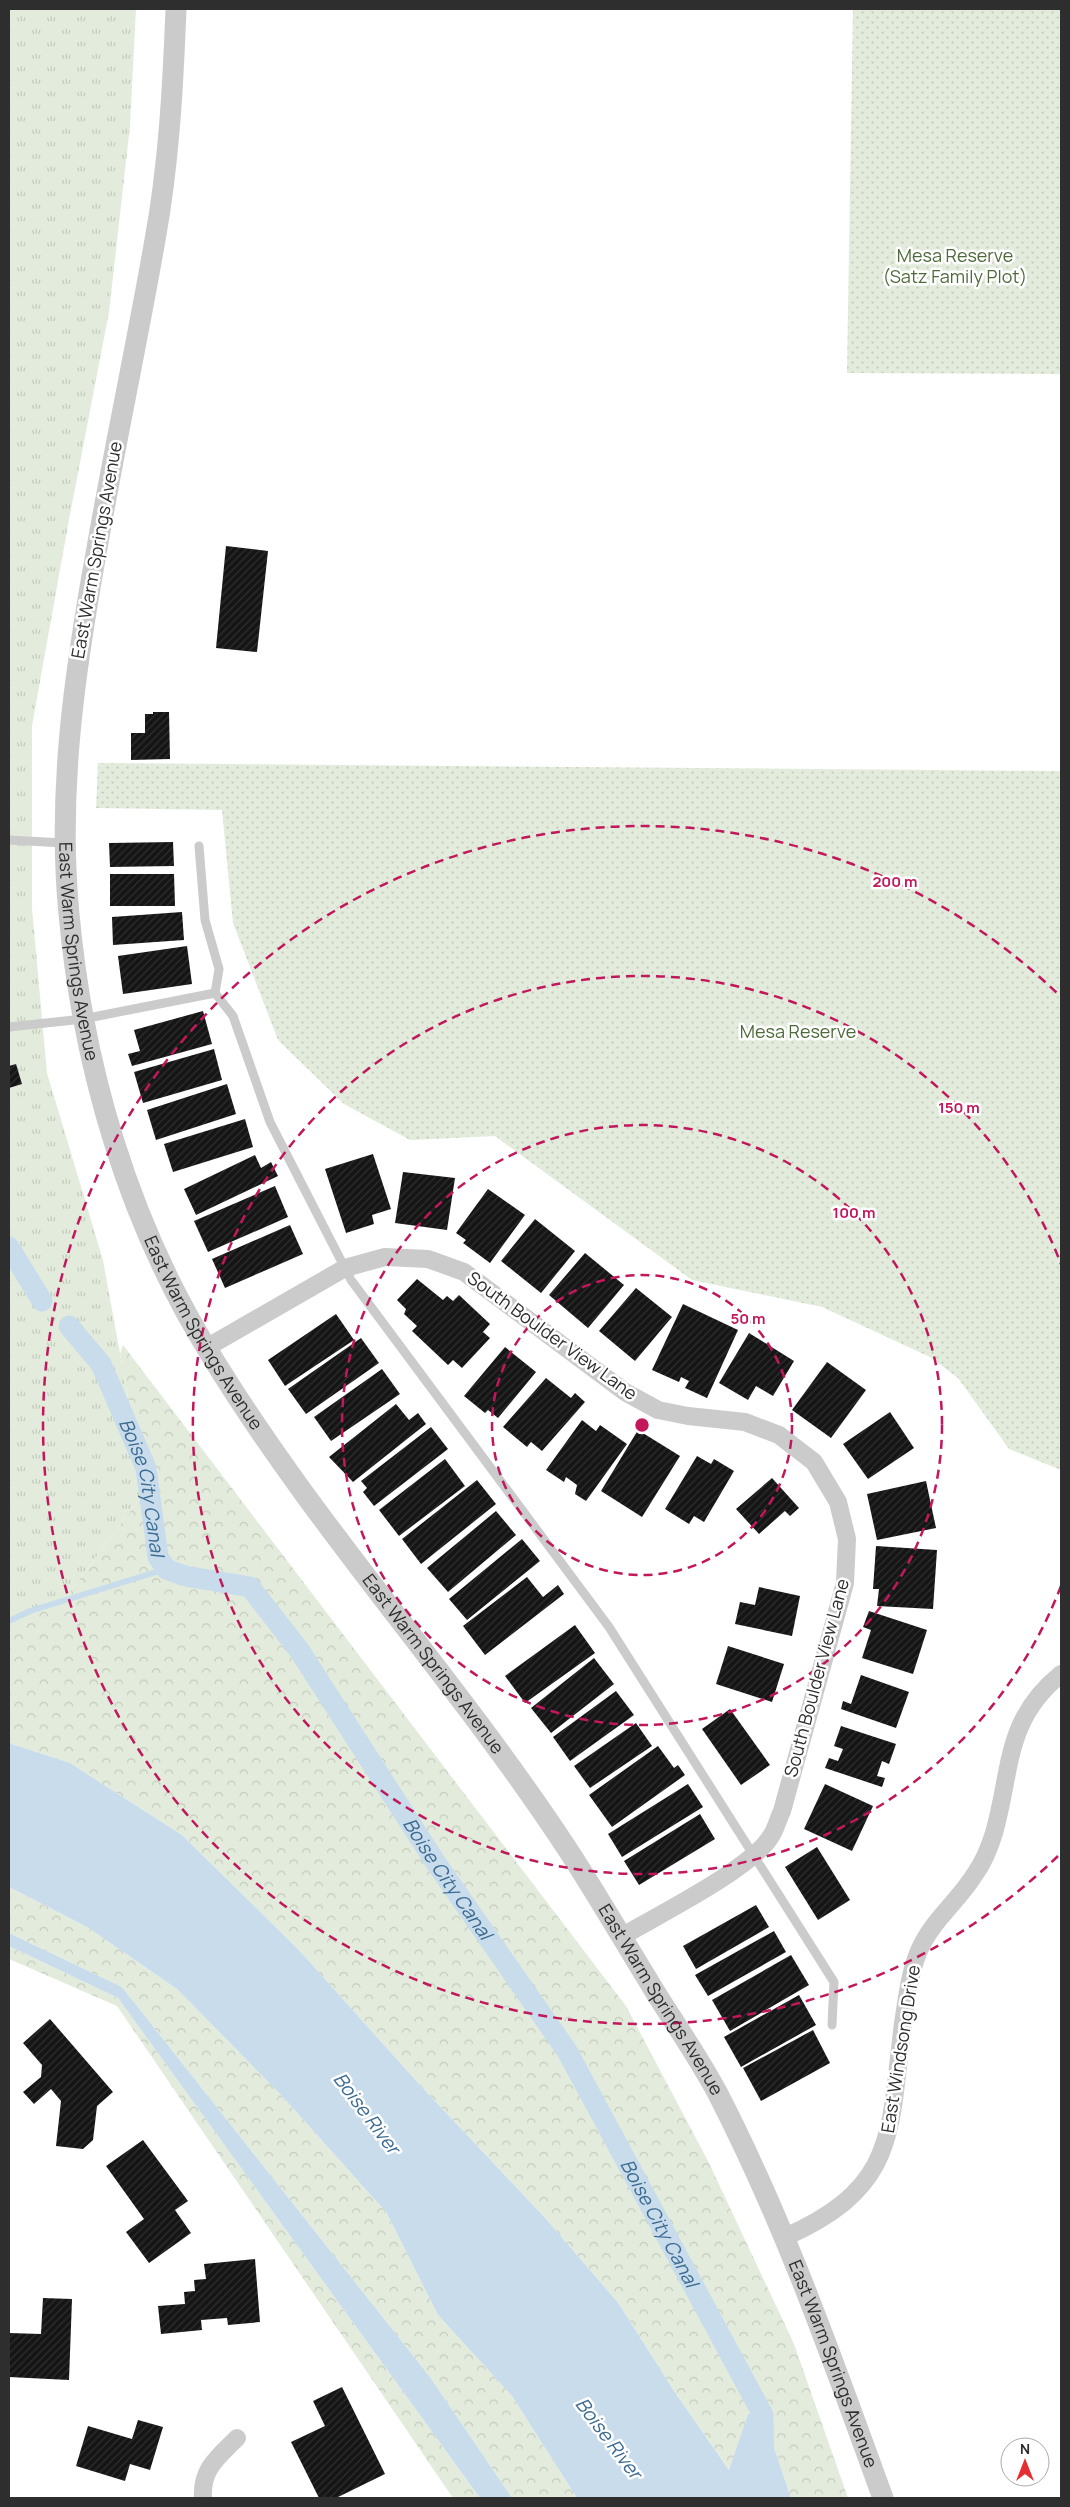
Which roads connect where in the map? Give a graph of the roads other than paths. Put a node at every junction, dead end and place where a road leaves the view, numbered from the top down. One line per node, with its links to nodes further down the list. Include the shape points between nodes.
1 (176, 9): 3 (street, East Warm Springs Avenue, via 172,95 156,232 78,650 68,732)
2 (9, 840): 3 (lane)
3 (64, 843): 6 (street, East Warm Springs Avenue, via 69,917)
4 (199, 846): 5 (lane, via 205,920 219,969)
5 (215, 993): 6 (lane); 8 (lane, via 233,1016 270,1122)
6 (84, 1019): 7 (lane); 9 (street, East Warm Springs Avenue, via 107,1118 130,1188 154,1248)
7 (9, 1027)
8 (345, 1268): 9 (street, South Boulder View Lane); 11 (lane, via 350,1280 609,1627); 11 (street, South Boulder View Lane, via 385,1257 428,1259 464,1272 625,1392 658,1410 745,1422 779,1435 814,1462 838,1502 847,1539 845,1584 782,1811 771,1837)
9 (206, 1348): 12 (street, East Warm Springs Avenue, via 274,1452 568,1849)
10 (1061, 1674): 14 (street, East Windsong Drive, via 1030,1706 1013,1742 994,1834 975,1874 924,1938 910,1973 890,2127 882,2154 869,2178 834,2212)
11 (755, 1856): 12 (street, South Boulder View Lane); 13 (lane, via 834,1982)
12 (621, 1937): 14 (street, East Warm Springs Avenue, via 716,2091)
13 (832, 2026)
14 (785, 2237): 17 (street, East Warm Springs Avenue)
15 (237, 2438): 16 (street, via 207,2470)
16 (203, 2498)
17 (883, 2498)

